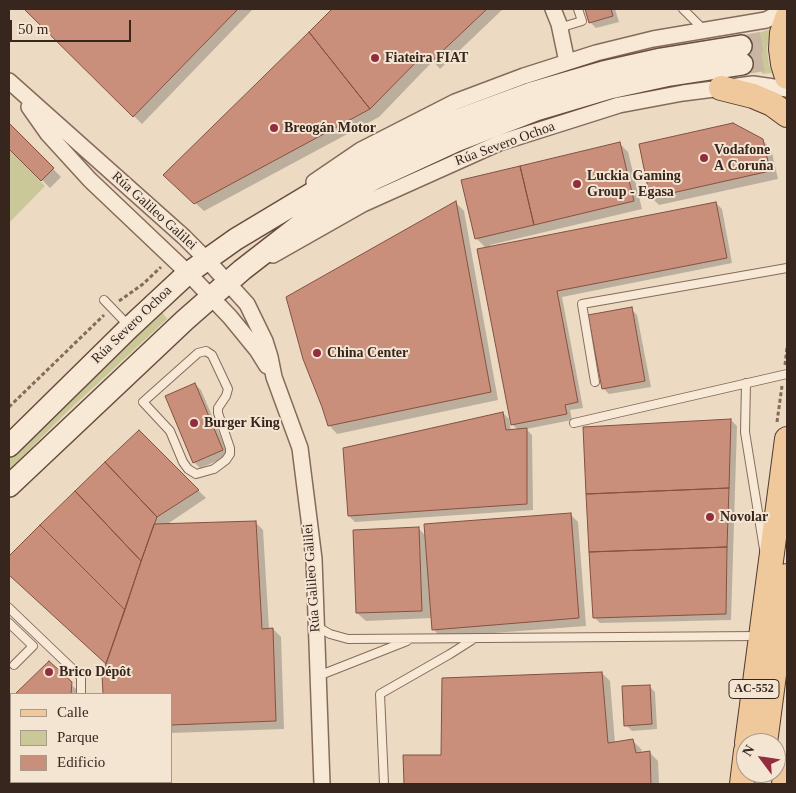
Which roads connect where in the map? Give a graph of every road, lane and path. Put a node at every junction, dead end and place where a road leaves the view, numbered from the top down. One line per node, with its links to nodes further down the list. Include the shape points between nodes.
1 (553, 9): 6 (street)
2 (578, 9): 6 (lane, via 582,21)
3 (683, 9): 7 (lane)
4 (787, 9): 7 (street, Rúa Severo Ochoa, via 766,20)
5 (787, 18): 9 (main road, via 781,49)
6 (559, 28): 8 (street)
7 (704, 30): 8 (street, Rúa Severo Ochoa, via 653,39)
8 (567, 62): 14 (street, Rúa Severo Ochoa, via 455,102 361,150 311,184)
9 (787, 77)
10 (14, 86): 15 (street, Rúa Galileo Galilei, via 48,134 90,180); 16 (street, Rúa Galileo Galilei)
11 (721, 88): 12 (street, Rúa Severo Ochoa, via 753,84); 13 (main road, via 753,96); 19 (street, Rúa Severo Ochoa, via 619,105 499,143 363,204)
12 (787, 90)
13 (787, 115)
14 (268, 220): 16 (main road, Rúa Severo Ochoa); 19 (main road, Rúa Severo Ochoa, via 392,150 531,92 651,62 741,55 536,110 456,141 374,179 309,218)
15 (171, 258): 18 (street, Rúa Galileo Galilei); 22 (path)
16 (207, 260): 18 (main road, Rúa Severo Ochoa); 19 (street, Rúa Galileo Galilei)
17 (787, 268): 27 (lane, via 582,304)
18 (188, 273): 20 (street, Rúa Galileo Galilei); 24 (main road, Rúa Severo Ochoa)
19 (235, 276): 20 (main road, Rúa Severo Ochoa); 26 (street, Rúa Galileo Galilei, via 270,357)
20 (212, 297): 26 (street, Rúa Galileo Galilei, via 247,336); 34 (main road, Rúa Severo Ochoa)
21 (104, 300): 24 (lane)
22 (121, 300)
23 (99, 320): 30 (path)
24 (130, 327): 33 (main road, Rúa Severo Ochoa)
25 (787, 374): 28 (lane)
26 (274, 377): 38 (street, Rúa Galileo Galilei, via 300,448 314,559)
27 (595, 382)
28 (746, 383): 31 (lane); 35 (lane, via 744,432 758,520)
29 (226, 396): 29 (lane, via 228,389 212,355 198,352 143,402 170,431 183,462 196,474 214,469 230,454 218,413)
30 (9, 407)
31 (574, 423)
32 (787, 439): 35 (main road, AC-552)
33 (9, 446)
34 (9, 486)
35 (778, 576): 39 (main road, AC-552); 49 (main road, AC-552)
36 (9, 608): 42 (lane)
37 (9, 623): 43 (lane)
38 (316, 626): 41 (lane, via 348,639); 46 (street, Rúa Galileo Galilei)
39 (761, 636): 40 (lane); 48 (main road, AC-552)
40 (473, 639): 41 (lane); 53 (lane, via 380,694)
41 (410, 640): 46 (lane)
42 (46, 643): 43 (lane); 47 (lane, via 81,677)
43 (33, 646): 45 (lane)
44 (787, 650): 50 (main road, AC-552)
45 (14, 665)
46 (318, 676): 52 (street, Rúa Galileo Galilei)
47 (81, 693)
48 (748, 733)
49 (766, 733)
50 (777, 733)
51 (787, 767): 54 (main road)
52 (322, 784)
53 (384, 784)
54 (784, 784)

